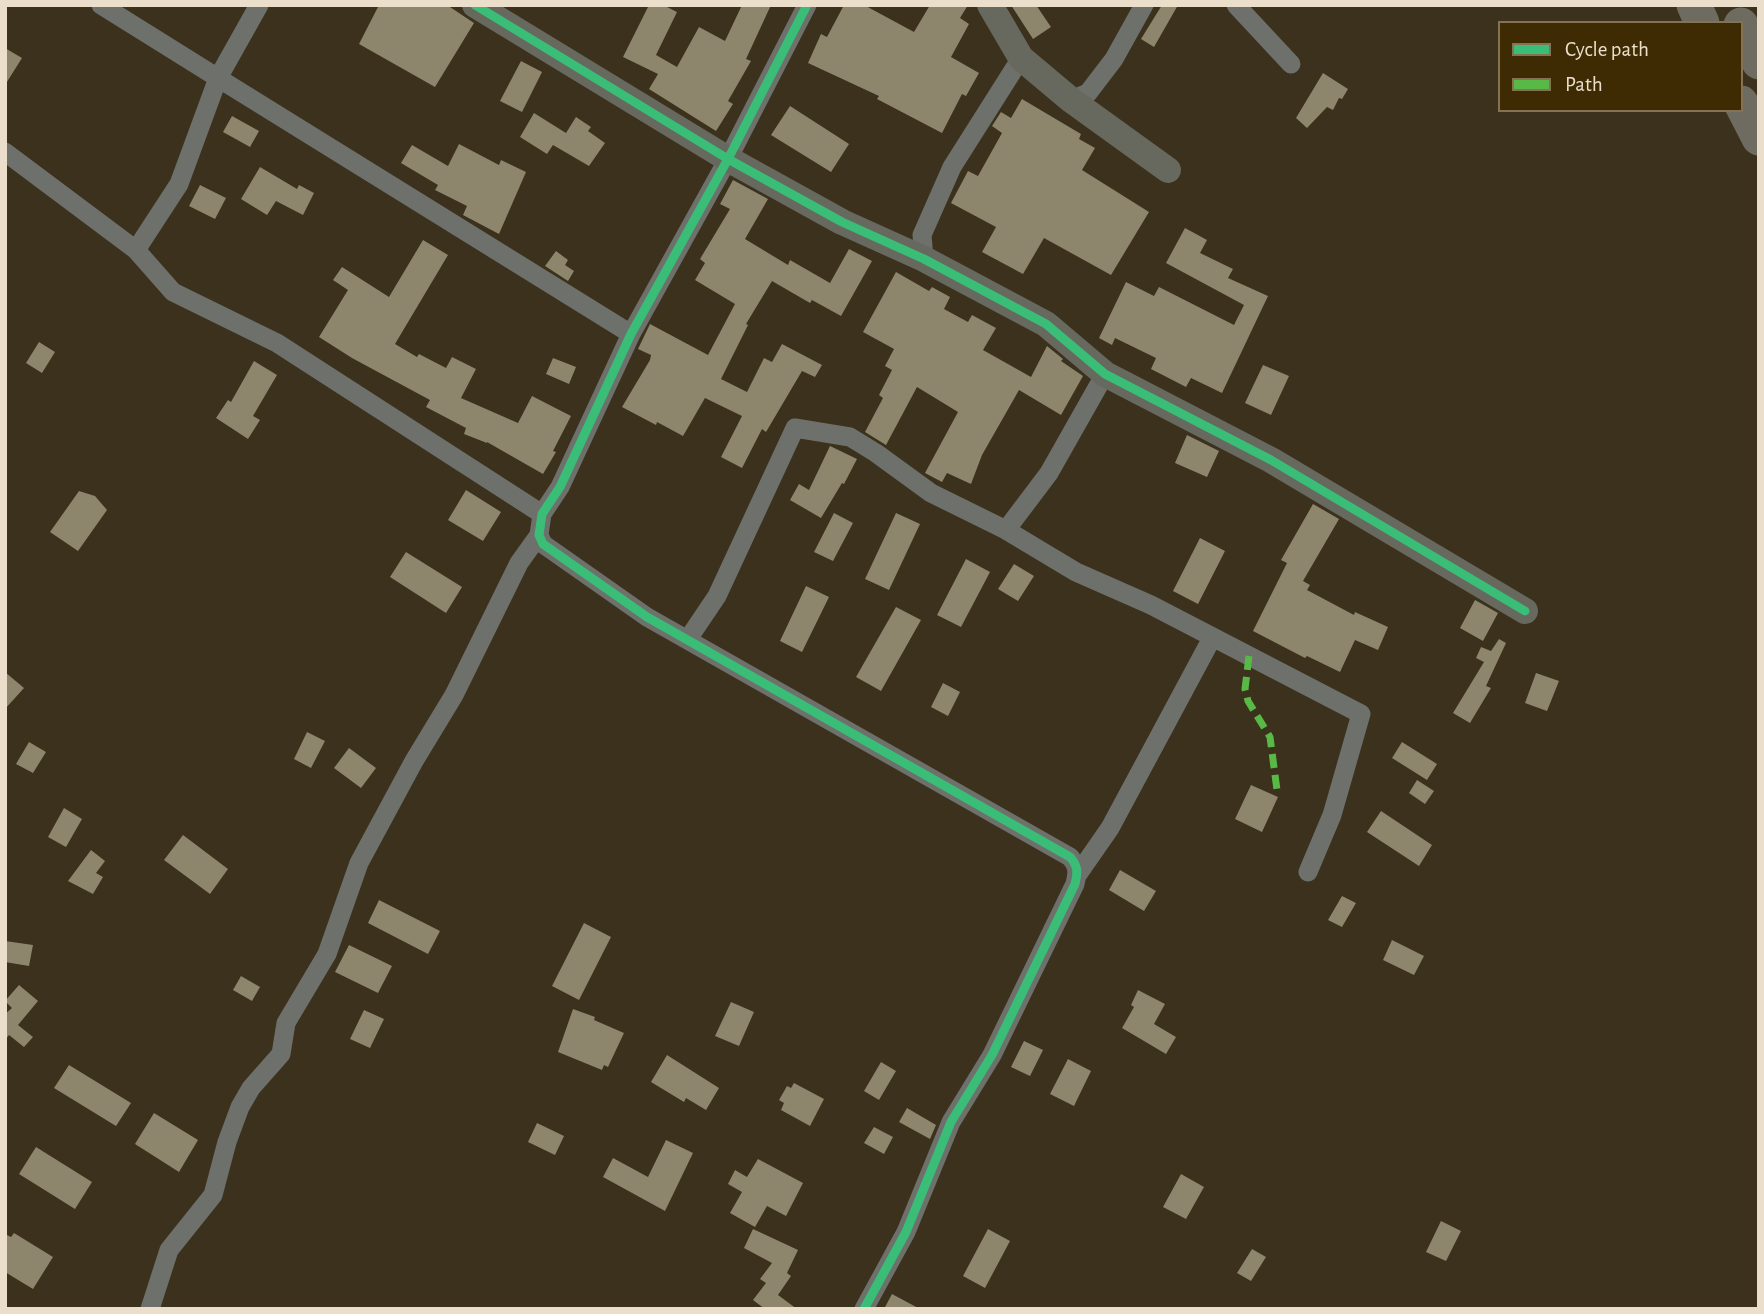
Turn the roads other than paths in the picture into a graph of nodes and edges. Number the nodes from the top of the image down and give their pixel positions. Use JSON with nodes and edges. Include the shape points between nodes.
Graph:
{"nodes":[{"id":1,"x":101,"y":5,"type":"edge"},
{"id":2,"x":259,"y":5,"type":"edge"},
{"id":3,"x":475,"y":5,"type":"edge"},
{"id":4,"x":807,"y":5,"type":"edge"},
{"id":5,"x":990,"y":5,"type":"edge"},
{"id":6,"x":1144,"y":5,"type":"edge"},
{"id":7,"x":1236,"y":5,"type":"edge"},
{"id":8,"x":1694,"y":5,"type":"edge"},
{"id":9,"x":1732,"y":5,"type":"edge"},
{"id":10,"x":1701,"y":21,"type":"edge"},
{"id":11,"x":1740,"y":21,"type":"edge"},
{"id":12,"x":1743,"y":28,"type":"edge"},
{"id":13,"x":1021,"y":58,"type":"junction"},
{"id":14,"x":1759,"y":62,"type":"edge"},
{"id":15,"x":1292,"y":64,"type":"dead end"},
{"id":16,"x":218,"y":78,"type":"junction"},
{"id":17,"x":1072,"y":100,"type":"junction"},
{"id":18,"x":1743,"y":107,"type":"edge"},
{"id":19,"x":1759,"y":138,"type":"edge"},
{"id":20,"x":5,"y":152,"type":"edge"},
{"id":21,"x":728,"y":159,"type":"junction"},
{"id":22,"x":1168,"y":170,"type":"dead end"},
{"id":23,"x":923,"y":247,"type":"junction"},
{"id":24,"x":136,"y":250,"type":"junction"},
{"id":25,"x":631,"y":334,"type":"junction"},
{"id":26,"x":1105,"y":374,"type":"junction"},
{"id":27,"x":542,"y":514,"type":"junction"},
{"id":28,"x":1006,"y":530,"type":"junction"},
{"id":29,"x":539,"y":535,"type":"junction"},
{"id":30,"x":1525,"y":611,"type":"dead end"},
{"id":31,"x":1212,"y":638,"type":"junction"},
{"id":32,"x":688,"y":639,"type":"junction"},
{"id":33,"x":1308,"y":872,"type":"dead end"},
{"id":34,"x":1078,"y":874,"type":"junction"},
{"id":35,"x":150,"y":1309,"type":"edge"},
{"id":36,"x":864,"y":1309,"type":"edge"}],
"edges":[{"from":1,"to":16,"type":"street"},
{"from":2,"to":16,"type":"street"},
{"from":3,"to":21,"type":"street"},
{"from":4,"to":21,"type":"street"},
{"from":5,"to":13,"type":"street"},
{"from":6,"to":17,"type":"street","via":[[1114,59],[1087,93]]},
{"from":7,"to":15,"type":"street"},
{"from":8,"to":10,"type":"highway"},
{"from":9,"to":11,"type":"highway"},
{"from":12,"to":14,"type":"highway"},
{"from":13,"to":17,"type":"street"},
{"from":13,"to":23,"type":"street","via":[[952,167]]},
{"from":16,"to":24,"type":"street","via":[[179,184]]},
{"from":16,"to":25,"type":"street"},
{"from":17,"to":22,"type":"street"},
{"from":18,"to":19,"type":"highway"},
{"from":20,"to":24,"type":"street"},
{"from":21,"to":23,"type":"street","via":[[842,222],[895,245]]},
{"from":21,"to":25,"type":"street"},
{"from":23,"to":26,"type":"street","via":[[1046,324]]},
{"from":24,"to":27,"type":"street","via":[[173,292],[277,343]]},
{"from":25,"to":27,"type":"street","via":[[560,487]]},
{"from":26,"to":28,"type":"street","via":[[1049,473]]},
{"from":26,"to":30,"type":"street","via":[[1271,460]]},
{"from":27,"to":29,"type":"street"},
{"from":28,"to":31,"type":"street","via":[[1076,572]]},
{"from":28,"to":32,"type":"street","via":[[931,493],[850,437],[795,428],[717,596]]},
{"from":29,"to":32,"type":"street","via":[[543,544],[647,617]]},
{"from":29,"to":35,"type":"street","via":[[519,563],[454,695],[359,863],[327,954],[286,1023],[281,1054],[240,1107],[213,1195],[169,1250]]},
{"from":31,"to":33,"type":"street","via":[[1361,714],[1332,815]]},
{"from":31,"to":34,"type":"street","via":[[1110,828]]},
{"from":32,"to":34,"type":"street","via":[[1070,857]]},
{"from":34,"to":36,"type":"street","via":[[992,1055],[951,1122],[906,1232]]}]}
